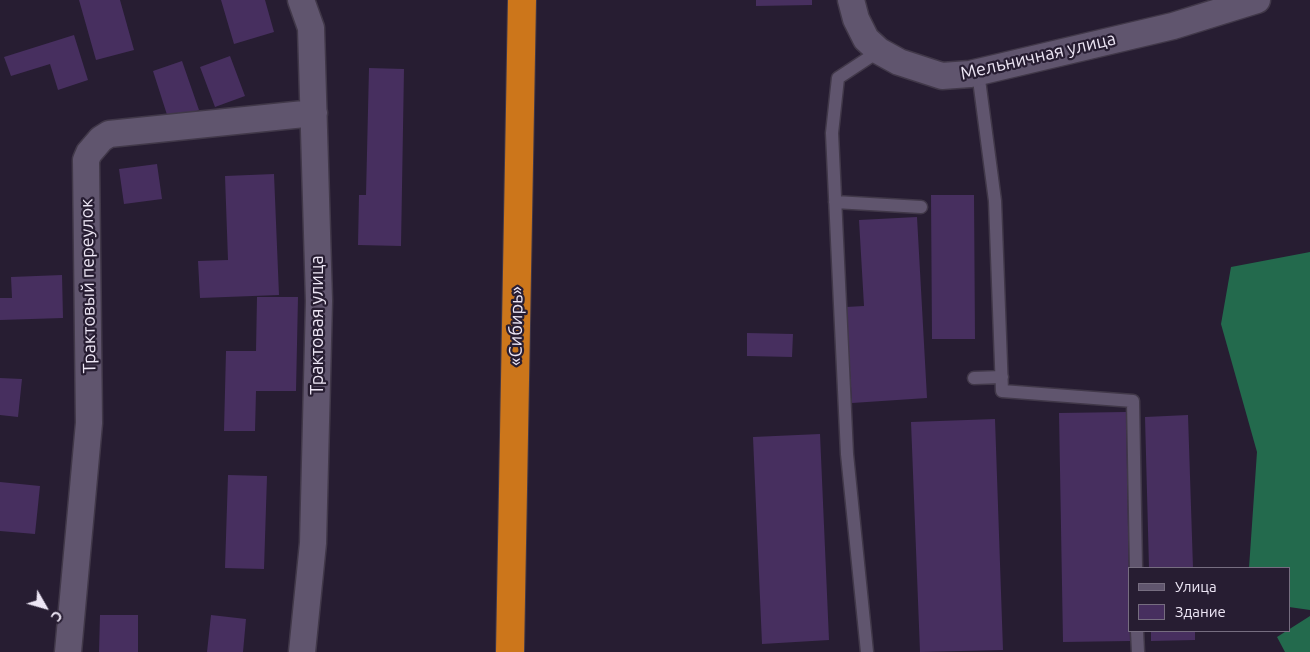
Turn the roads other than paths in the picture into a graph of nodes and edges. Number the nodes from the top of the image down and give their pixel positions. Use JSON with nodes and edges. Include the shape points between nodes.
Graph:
{"nodes":[{"id":1,"x":301,"y":0,"type":"edge"},
{"id":2,"x":522,"y":0,"type":"edge"},
{"id":3,"x":851,"y":0,"type":"edge"},
{"id":4,"x":1257,"y":0,"type":"edge"},
{"id":5,"x":879,"y":50,"type":"junction"},
{"id":6,"x":978,"y":72,"type":"junction"},
{"id":7,"x":314,"y":113,"type":"junction"},
{"id":8,"x":836,"y":202,"type":"junction"},
{"id":9,"x":921,"y":207,"type":"dead end"},
{"id":10,"x":1002,"y":377,"type":"junction"},
{"id":11,"x":974,"y":378,"type":"dead end"},
{"id":12,"x":1136,"y":567,"type":"edge"},
{"id":13,"x":1137,"y":632,"type":"edge"},
{"id":14,"x":68,"y":652,"type":"edge"},
{"id":15,"x":302,"y":652,"type":"edge"},
{"id":16,"x":510,"y":652,"type":"edge"},
{"id":17,"x":866,"y":652,"type":"edge"},
{"id":18,"x":1138,"y":652,"type":"edge"}],
"edges":[{"from":1,"to":7,"type":"street","name":"Трактовая улица","via":[[311,28]]},
{"from":2,"to":16,"type":"highway","name":"«Сибирь»"},
{"from":3,"to":5,"type":"street","name":"Мельничная улица","via":[[866,38]]},
{"from":4,"to":6,"type":"street","name":"Мельничная улица","via":[[1173,26]]},
{"from":5,"to":6,"type":"street","name":"Мельничная улица","via":[[899,62],[942,76]]},
{"from":5,"to":8,"type":"lane","via":[[838,78],[832,133]]},
{"from":6,"to":10,"type":"lane","via":[[995,201]]},
{"from":7,"to":14,"type":"street","name":"Трактовый переулок","via":[[109,134],[101,138],[89,153],[86,160],[89,423]]},
{"from":7,"to":15,"type":"street","name":"Трактовая улица","via":[[318,301],[314,504]]},
{"from":8,"to":9,"type":"lane"},
{"from":8,"to":17,"type":"lane","via":[[847,454]]},
{"from":10,"to":11,"type":"lane"},
{"from":10,"to":12,"type":"lane","via":[[1002,391],[1133,401]]},
{"from":13,"to":18,"type":"lane"}]}
